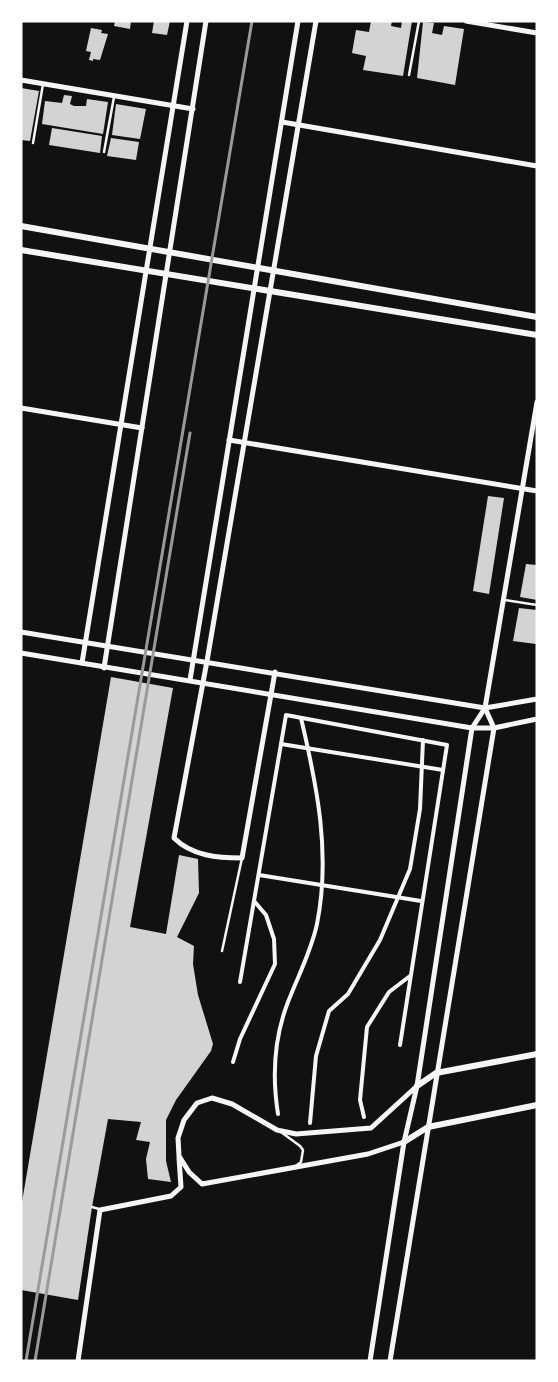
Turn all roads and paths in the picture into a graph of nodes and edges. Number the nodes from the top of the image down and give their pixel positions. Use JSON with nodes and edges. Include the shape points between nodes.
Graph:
{"nodes":[{"id":1,"x":187,"y":21,"type":"edge"},
{"id":2,"x":206,"y":21,"type":"edge"},
{"id":3,"x":298,"y":21,"type":"edge"},
{"id":4,"x":316,"y":21,"type":"edge"},
{"id":5,"x":419,"y":21,"type":"edge"},
{"id":6,"x":466,"y":21,"type":"edge"},
{"id":7,"x":537,"y":33,"type":"edge"},
{"id":8,"x":410,"y":75,"type":"dead end"},
{"id":9,"x":21,"y":80,"type":"edge"},
{"id":10,"x":43,"y":84,"type":"junction"},
{"id":11,"x":114,"y":95,"type":"junction"},
{"id":12,"x":173,"y":105,"type":"junction"},
{"id":13,"x":193,"y":109,"type":"junction"},
{"id":14,"x":282,"y":122,"type":"junction"},
{"id":15,"x":298,"y":125,"type":"junction"},
{"id":16,"x":33,"y":143,"type":"dead end"},
{"id":17,"x":104,"y":152,"type":"dead end"},
{"id":18,"x":537,"y":166,"type":"edge"},
{"id":19,"x":21,"y":226,"type":"edge"},
{"id":20,"x":152,"y":248,"type":"junction"},
{"id":21,"x":21,"y":250,"type":"edge"},
{"id":22,"x":170,"y":251,"type":"junction"},
{"id":23,"x":258,"y":268,"type":"junction"},
{"id":24,"x":146,"y":271,"type":"junction"},
{"id":25,"x":274,"y":272,"type":"junction"},
{"id":26,"x":166,"y":275,"type":"junction"},
{"id":27,"x":255,"y":289,"type":"junction"},
{"id":28,"x":270,"y":292,"type":"junction"},
{"id":29,"x":537,"y":317,"type":"edge"},
{"id":30,"x":537,"y":335,"type":"edge"},
{"id":31,"x":537,"y":402,"type":"edge"},
{"id":32,"x":21,"y":408,"type":"edge"},
{"id":33,"x":123,"y":424,"type":"junction"},
{"id":34,"x":142,"y":428,"type":"junction"},
{"id":35,"x":229,"y":440,"type":"junction"},
{"id":36,"x":243,"y":443,"type":"junction"},
{"id":37,"x":522,"y":488,"type":"junction"},
{"id":38,"x":537,"y":491,"type":"edge"},
{"id":39,"x":503,"y":600,"type":"junction"},
{"id":40,"x":537,"y":605,"type":"edge"},
{"id":41,"x":21,"y":632,"type":"edge"},
{"id":42,"x":86,"y":642,"type":"junction"},
{"id":43,"x":107,"y":646,"type":"junction"},
{"id":44,"x":21,"y":653,"type":"edge"},
{"id":45,"x":193,"y":658,"type":"junction"},
{"id":46,"x":207,"y":661,"type":"junction"},
{"id":47,"x":82,"y":664,"type":"junction"},
{"id":48,"x":104,"y":668,"type":"junction"},
{"id":49,"x":275,"y":672,"type":"junction"},
{"id":50,"x":190,"y":680,"type":"junction"},
{"id":51,"x":202,"y":683,"type":"junction"},
{"id":52,"x":271,"y":694,"type":"junction"},
{"id":53,"x":537,"y":699,"type":"edge"},
{"id":54,"x":485,"y":708,"type":"junction"},
{"id":55,"x":300,"y":718,"type":"junction"},
{"id":56,"x":537,"y":719,"type":"edge"},
{"id":57,"x":472,"y":728,"type":"junction"},
{"id":58,"x":494,"y":728,"type":"junction"},
{"id":59,"x":423,"y":740,"type":"junction"},
{"id":60,"x":281,"y":744,"type":"junction"},
{"id":61,"x":308,"y":748,"type":"junction"},
{"id":62,"x":423,"y":767,"type":"junction"},
{"id":63,"x":443,"y":770,"type":"junction"},
{"id":64,"x":242,"y":858,"type":"junction"},
{"id":65,"x":259,"y":875,"type":"junction"},
{"id":66,"x":322,"y":885,"type":"junction"},
{"id":67,"x":398,"y":898,"type":"junction"},
{"id":68,"x":421,"y":901,"type":"junction"},
{"id":69,"x":254,"y":902,"type":"junction"},
{"id":70,"x":222,"y":951,"type":"dead end"},
{"id":71,"x":410,"y":976,"type":"junction"},
{"id":72,"x":240,"y":982,"type":"dead end"},
{"id":73,"x":400,"y":1045,"type":"dead end"},
{"id":74,"x":537,"y":1054,"type":"edge"},
{"id":75,"x":233,"y":1062,"type":"dead end"},
{"id":76,"x":436,"y":1073,"type":"junction"},
{"id":77,"x":417,"y":1086,"type":"junction"},
{"id":78,"x":537,"y":1105,"type":"edge"},
{"id":79,"x":278,"y":1114,"type":"dead end"},
{"id":80,"x":364,"y":1116,"type":"dead end"},
{"id":81,"x":310,"y":1123,"type":"dead end"},
{"id":82,"x":428,"y":1127,"type":"junction"},
{"id":83,"x":277,"y":1130,"type":"junction"},
{"id":84,"x":404,"y":1142,"type":"junction"},
{"id":85,"x":179,"y":1156,"type":"junction"},
{"id":86,"x":295,"y":1167,"type":"junction"},
{"id":87,"x":92,"y":1207,"type":"dead end"},
{"id":88,"x":100,"y":1210,"type":"junction"},
{"id":89,"x":78,"y":1361,"type":"edge"},
{"id":90,"x":370,"y":1361,"type":"edge"},
{"id":91,"x":390,"y":1361,"type":"edge"}],
"edges":[{"from":1,"to":12,"type":"street"},
{"from":2,"to":13,"type":"street"},
{"from":3,"to":14,"type":"street"},
{"from":4,"to":15,"type":"street"},
{"from":5,"to":8,"type":"lane"},
{"from":6,"to":7,"type":"street"},
{"from":9,"to":10,"type":"street"},
{"from":10,"to":11,"type":"street"},
{"from":10,"to":16,"type":"lane"},
{"from":11,"to":12,"type":"street"},
{"from":11,"to":17,"type":"lane"},
{"from":12,"to":13,"type":"street"},
{"from":12,"to":20,"type":"street"},
{"from":13,"to":22,"type":"street"},
{"from":14,"to":15,"type":"street"},
{"from":14,"to":23,"type":"street"},
{"from":15,"to":18,"type":"street"},
{"from":15,"to":25,"type":"street"},
{"from":19,"to":20,"type":"street"},
{"from":20,"to":22,"type":"street"},
{"from":20,"to":24,"type":"street"},
{"from":21,"to":24,"type":"street"},
{"from":22,"to":23,"type":"street"},
{"from":22,"to":26,"type":"street"},
{"from":23,"to":25,"type":"street"},
{"from":23,"to":27,"type":"street"},
{"from":24,"to":26,"type":"street"},
{"from":24,"to":33,"type":"street"},
{"from":25,"to":28,"type":"street"},
{"from":25,"to":29,"type":"street"},
{"from":26,"to":27,"type":"street"},
{"from":26,"to":34,"type":"street"},
{"from":27,"to":28,"type":"street"},
{"from":27,"to":35,"type":"street"},
{"from":28,"to":30,"type":"street"},
{"from":28,"to":36,"type":"street"},
{"from":31,"to":37,"type":"street"},
{"from":32,"to":33,"type":"street"},
{"from":33,"to":34,"type":"street"},
{"from":33,"to":42,"type":"street"},
{"from":34,"to":43,"type":"street"},
{"from":35,"to":36,"type":"street"},
{"from":35,"to":45,"type":"street"},
{"from":36,"to":37,"type":"street"},
{"from":36,"to":46,"type":"street"},
{"from":37,"to":38,"type":"street"},
{"from":37,"to":39,"type":"street"},
{"from":39,"to":40,"type":"lane"},
{"from":39,"to":54,"type":"street"},
{"from":41,"to":42,"type":"street"},
{"from":42,"to":43,"type":"street"},
{"from":42,"to":47,"type":"street"},
{"from":43,"to":45,"type":"street"},
{"from":43,"to":48,"type":"street"},
{"from":44,"to":47,"type":"street"},
{"from":45,"to":46,"type":"street"},
{"from":45,"to":50,"type":"street"},
{"from":46,"to":49,"type":"street"},
{"from":46,"to":51,"type":"street"},
{"from":47,"to":48,"type":"street"},
{"from":48,"to":50,"type":"street"},
{"from":49,"to":52,"type":"street"},
{"from":49,"to":54,"type":"street"},
{"from":50,"to":51,"type":"street"},
{"from":51,"to":52,"type":"street"},
{"from":51,"to":64,"type":"street","via":[[174,838],[182,846],[200,853],[220,858]]},
{"from":52,"to":57,"type":"street"},
{"from":52,"to":64,"type":"street"},
{"from":53,"to":54,"type":"street"},
{"from":54,"to":57,"type":"street"},
{"from":54,"to":58,"type":"street"},
{"from":55,"to":59,"type":"street"},
{"from":55,"to":60,"type":"street","via":[[286,715]]},
{"from":55,"to":61,"type":"street"},
{"from":56,"to":58,"type":"street"},
{"from":57,"to":58,"type":"street"},
{"from":57,"to":77,"type":"street"},
{"from":58,"to":76,"type":"street"},
{"from":59,"to":62,"type":"street"},
{"from":59,"to":63,"type":"street","via":[[447,745]]},
{"from":60,"to":61,"type":"street"},
{"from":60,"to":65,"type":"street"},
{"from":61,"to":62,"type":"street"},
{"from":61,"to":66,"type":"street","via":[[322,824]]},
{"from":62,"to":63,"type":"street"},
{"from":62,"to":67,"type":"street","via":[[417,840]]},
{"from":63,"to":68,"type":"street"},
{"from":64,"to":70,"type":"lane"},
{"from":65,"to":66,"type":"street"},
{"from":65,"to":69,"type":"street"},
{"from":66,"to":67,"type":"street"},
{"from":66,"to":79,"type":"street","via":[[316,925],[305,963],[288,1001],[274,1054],[274,1093]]},
{"from":67,"to":68,"type":"street"},
{"from":67,"to":81,"type":"street","via":[[380,940],[348,994],[328,1012],[316,1056]]},
{"from":68,"to":71,"type":"street"},
{"from":69,"to":72,"type":"street"},
{"from":69,"to":75,"type":"street","via":[[266,915],[274,939],[275,964],[240,1038]]},
{"from":71,"to":73,"type":"street"},
{"from":71,"to":80,"type":"street","via":[[389,992],[367,1026],[360,1100]]},
{"from":74,"to":76,"type":"street"},
{"from":76,"to":77,"type":"street"},
{"from":76,"to":82,"type":"street"},
{"from":77,"to":83,"type":"street","via":[[371,1128],[296,1134]]},
{"from":77,"to":84,"type":"street"},
{"from":78,"to":82,"type":"street"},
{"from":82,"to":84,"type":"street"},
{"from":82,"to":91,"type":"street"},
{"from":83,"to":85,"type":"street","via":[[232,1104],[212,1098],[196,1103],[189,1111],[178,1138]]},
{"from":83,"to":86,"type":"lane","via":[[303,1150],[301,1162]]},
{"from":84,"to":86,"type":"street","via":[[368,1154]]},
{"from":84,"to":90,"type":"street"},
{"from":85,"to":86,"type":"street","via":[[202,1184]]},
{"from":85,"to":88,"type":"street","via":[[181,1187],[171,1196]]},
{"from":87,"to":88,"type":"lane"},
{"from":88,"to":89,"type":"street"}]}
